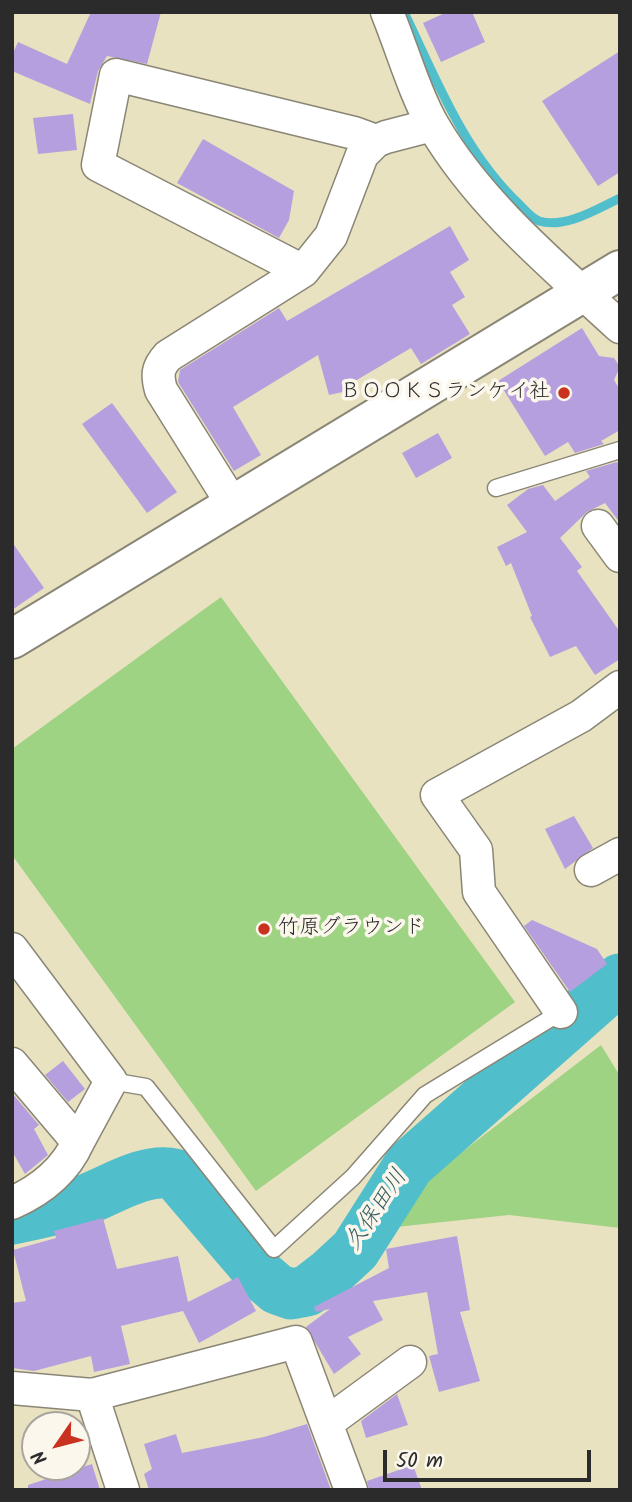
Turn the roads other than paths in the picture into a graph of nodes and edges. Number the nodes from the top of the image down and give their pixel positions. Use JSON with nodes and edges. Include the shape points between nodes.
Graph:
{"nodes":[{"id":1,"x":387,"y":12,"type":"edge"},
{"id":2,"x":432,"y":125,"type":"junction"},
{"id":3,"x":376,"y":141,"type":"junction"},
{"id":4,"x":620,"y":270,"type":"edge"},
{"id":5,"x":303,"y":271,"type":"junction"},
{"id":6,"x":583,"y":293,"type":"junction"},
{"id":7,"x":620,"y":327,"type":"edge"},
{"id":8,"x":620,"y":450,"type":"edge"},
{"id":9,"x":496,"y":488,"type":"dead end"},
{"id":10,"x":233,"y":505,"type":"junction"},
{"id":11,"x":598,"y":526,"type":"dead end"},
{"id":12,"x":620,"y":556,"type":"edge"},
{"id":13,"x":12,"y":639,"type":"edge"},
{"id":14,"x":620,"y":687,"type":"edge"},
{"id":15,"x":620,"y":854,"type":"edge"},
{"id":16,"x":591,"y":870,"type":"dead end"},
{"id":17,"x":12,"y":949,"type":"edge"},
{"id":18,"x":561,"y":1012,"type":"joint"},
{"id":19,"x":12,"y":1063,"type":"edge"},
{"id":20,"x":111,"y":1081,"type":"junction"},
{"id":21,"x":78,"y":1142,"type":"junction"},
{"id":22,"x":12,"y":1203,"type":"edge"},
{"id":23,"x":410,"y":1362,"type":"dead end"},
{"id":24,"x":12,"y":1388,"type":"edge"},
{"id":25,"x":92,"y":1395,"type":"junction"},
{"id":26,"x":328,"y":1423,"type":"junction"},
{"id":27,"x":123,"y":1490,"type":"edge"},
{"id":28,"x":351,"y":1490,"type":"edge"}],
"edges":[{"from":1,"to":2,"type":"street"},
{"from":2,"to":3,"type":"street"},
{"from":2,"to":6,"type":"street","via":[[496,208]]},
{"from":3,"to":5,"type":"street","via":[[362,155],[331,236]]},
{"from":3,"to":5,"type":"street","via":[[116,75],[98,166]]},
{"from":4,"to":6,"type":"street"},
{"from":5,"to":10,"type":"street","via":[[160,365],[157,377],[162,390]]},
{"from":6,"to":7,"type":"street"},
{"from":6,"to":10,"type":"street"},
{"from":8,"to":9,"type":"lane"},
{"from":10,"to":13,"type":"street"},
{"from":11,"to":12,"type":"street"},
{"from":14,"to":18,"type":"street","via":[[581,716],[437,795],[475,850],[479,892]]},
{"from":15,"to":16,"type":"street"},
{"from":17,"to":20,"type":"street"},
{"from":18,"to":20,"type":"lane","via":[[425,1095],[353,1177],[274,1249],[146,1087]]},
{"from":19,"to":21,"type":"street"},
{"from":20,"to":21,"type":"street"},
{"from":21,"to":22,"type":"street","via":[[69,1163],[30,1195]]},
{"from":23,"to":26,"type":"street"},
{"from":24,"to":25,"type":"street"},
{"from":25,"to":26,"type":"street","via":[[296,1342]]},
{"from":25,"to":27,"type":"street"},
{"from":26,"to":28,"type":"street"}]}
